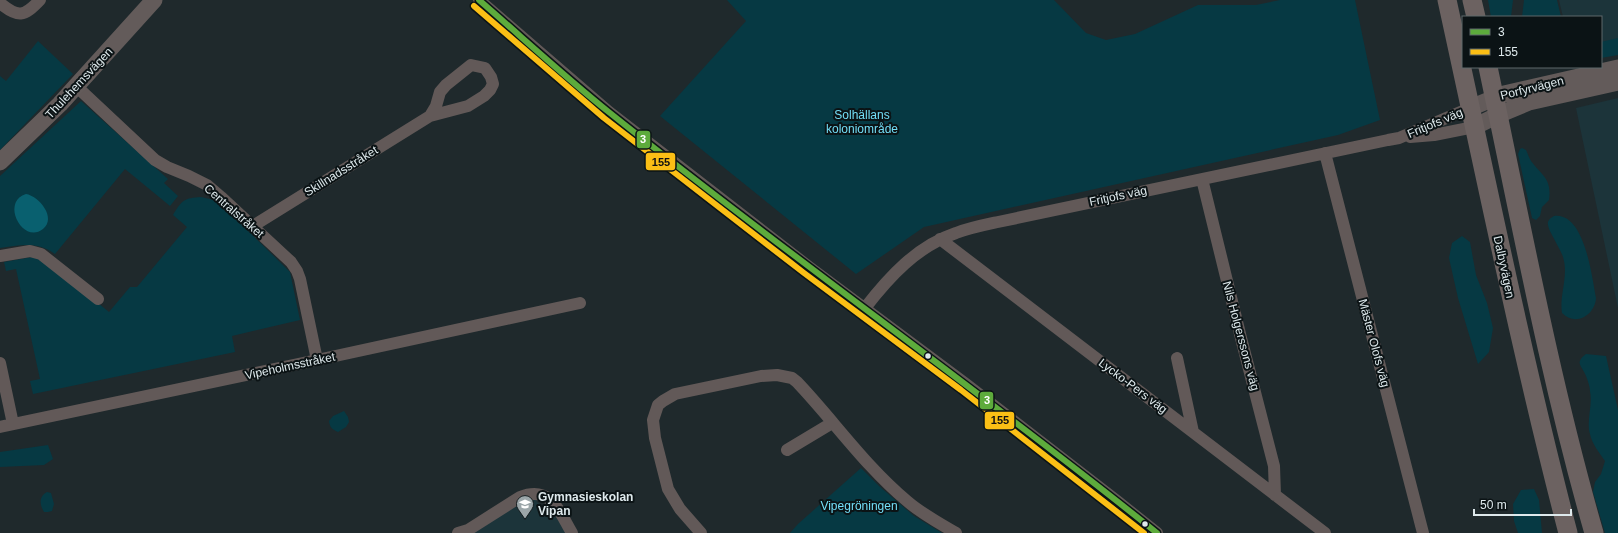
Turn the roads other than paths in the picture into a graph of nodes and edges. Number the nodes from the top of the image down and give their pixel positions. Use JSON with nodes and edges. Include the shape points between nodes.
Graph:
{"nodes":[{"id":1,"x":40,"y":0,"type":"edge"},
{"id":2,"x":154,"y":0,"type":"edge"},
{"id":3,"x":479,"y":0,"type":"edge"},
{"id":4,"x":1447,"y":0,"type":"edge"},
{"id":5,"x":1472,"y":0,"type":"edge"},
{"id":6,"x":0,"y":3,"type":"edge"},
{"id":7,"x":1476,"y":16,"type":"edge"},
{"id":8,"x":1488,"y":68,"type":"edge"},
{"id":9,"x":1618,"y":68,"type":"edge"},
{"id":10,"x":1618,"y":82,"type":"edge"},
{"id":11,"x":76,"y":86,"type":"junction"},
{"id":12,"x":1496,"y":106,"type":"junction"},
{"id":13,"x":1470,"y":108,"type":"junction"},
{"id":14,"x":430,"y":116,"type":"junction"},
{"id":15,"x":1474,"y":127,"type":"junction"},
{"id":16,"x":1399,"y":138,"type":"junction"},
{"id":17,"x":1325,"y":153,"type":"junction"},
{"id":18,"x":0,"y":162,"type":"edge"},
{"id":19,"x":1202,"y":179,"type":"junction"},
{"id":20,"x":253,"y":226,"type":"junction"},
{"id":21,"x":940,"y":239,"type":"junction"},
{"id":22,"x":0,"y":256,"type":"edge"},
{"id":23,"x":98,"y":300,"type":"dead end"},
{"id":24,"x":580,"y":303,"type":"dead end"},
{"id":25,"x":865,"y":308,"type":"junction"},
{"id":26,"x":1177,"y":358,"type":"dead end"},
{"id":27,"x":317,"y":360,"type":"junction"},
{"id":28,"x":0,"y":363,"type":"edge"},
{"id":29,"x":832,"y":423,"type":"junction"},
{"id":30,"x":13,"y":424,"type":"junction"},
{"id":31,"x":0,"y":427,"type":"edge"},
{"id":32,"x":1193,"y":432,"type":"junction"},
{"id":33,"x":788,"y":450,"type":"dead end"},
{"id":34,"x":1275,"y":495,"type":"junction"},
{"id":35,"x":458,"y":533,"type":"edge"},
{"id":36,"x":572,"y":533,"type":"edge"},
{"id":37,"x":701,"y":533,"type":"edge"},
{"id":38,"x":956,"y":533,"type":"edge"},
{"id":39,"x":1157,"y":533,"type":"edge"},
{"id":40,"x":1325,"y":533,"type":"edge"},
{"id":41,"x":1423,"y":533,"type":"edge"},
{"id":42,"x":1568,"y":533,"type":"edge"},
{"id":43,"x":1594,"y":533,"type":"edge"}],
"edges":[{"from":1,"to":6,"type":"street","via":[[28,12],[20,14]]},
{"from":2,"to":11,"type":"street","name":"Thulehemsvägen"},
{"from":3,"to":25,"type":"street","via":[[609,112]]},
{"from":4,"to":13,"type":"main road","name":"Dalbyvägen"},
{"from":5,"to":7,"type":"main road"},
{"from":8,"to":12,"type":"main road"},
{"from":9,"to":12,"type":"street","name":"Porfyrvägen","via":[[1526,88]]},
{"from":10,"to":12,"type":"street","name":"Porfyrvägen","via":[[1529,102]]},
{"from":11,"to":18,"type":"street","name":"Thulehemsvägen"},
{"from":11,"to":20,"type":"street","name":"Centralstråket","via":[[155,160],[207,185]]},
{"from":12,"to":13,"type":"street","name":"Porfyrvägen"},
{"from":12,"to":15,"type":"street","name":"Porfyrvägen"},
{"from":12,"to":43,"type":"main road","via":[[1567,431]]},
{"from":13,"to":15,"type":"main road","name":"Dalbyvägen"},
{"from":13,"to":16,"type":"street","name":"Fritjofs väg"},
{"from":14,"to":14,"type":"street","name":"Skillnadsstråket","via":[[468,106],[484,96],[493,84],[491,77],[484,68],[471,65],[440,92]]},
{"from":14,"to":20,"type":"street","name":"Skillnadsstråket"},
{"from":15,"to":16,"type":"street","name":"Fritjofs väg","via":[[1434,135]]},
{"from":15,"to":42,"type":"main road","name":"Dalbyvägen","via":[[1523,354]]},
{"from":16,"to":17,"type":"street","name":"Fritjofs väg"},
{"from":17,"to":19,"type":"street","name":"Fritjofs väg"},
{"from":17,"to":41,"type":"street","name":"Mäster Olofs väg"},
{"from":19,"to":21,"type":"street","name":"Fritjofs väg","via":[[998,222]]},
{"from":19,"to":34,"type":"street","name":"Nils Holgerssons väg","via":[[1274,466]]},
{"from":20,"to":27,"type":"street","name":"Centralstråket","via":[[297,271]]},
{"from":21,"to":25,"type":"street","name":"Fritjofs väg","via":[[903,264]]},
{"from":21,"to":32,"type":"street","name":"Lycko-Pers väg"},
{"from":22,"to":23,"type":"street","via":[[30,251],[41,254]]},
{"from":24,"to":27,"type":"street","name":"Vipeholmsstråket"},
{"from":25,"to":39,"type":"street"},
{"from":26,"to":32,"type":"street"},
{"from":27,"to":30,"type":"street","name":"Vipeholmsstråket"},
{"from":28,"to":30,"type":"street"},
{"from":29,"to":33,"type":"street"},
{"from":29,"to":37,"type":"street","via":[[797,382],[777,374],[675,394],[662,401],[653,420],[668,489],[680,509]]},
{"from":29,"to":38,"type":"street","via":[[902,496],[921,512]]},
{"from":30,"to":31,"type":"street","name":"Vipeholmsstråket"},
{"from":32,"to":34,"type":"street","name":"Lycko-Pers väg"},
{"from":34,"to":40,"type":"street","name":"Lycko-Pers väg"},
{"from":35,"to":36,"type":"street","via":[[468,530],[520,498],[535,494],[552,499]]}]}
